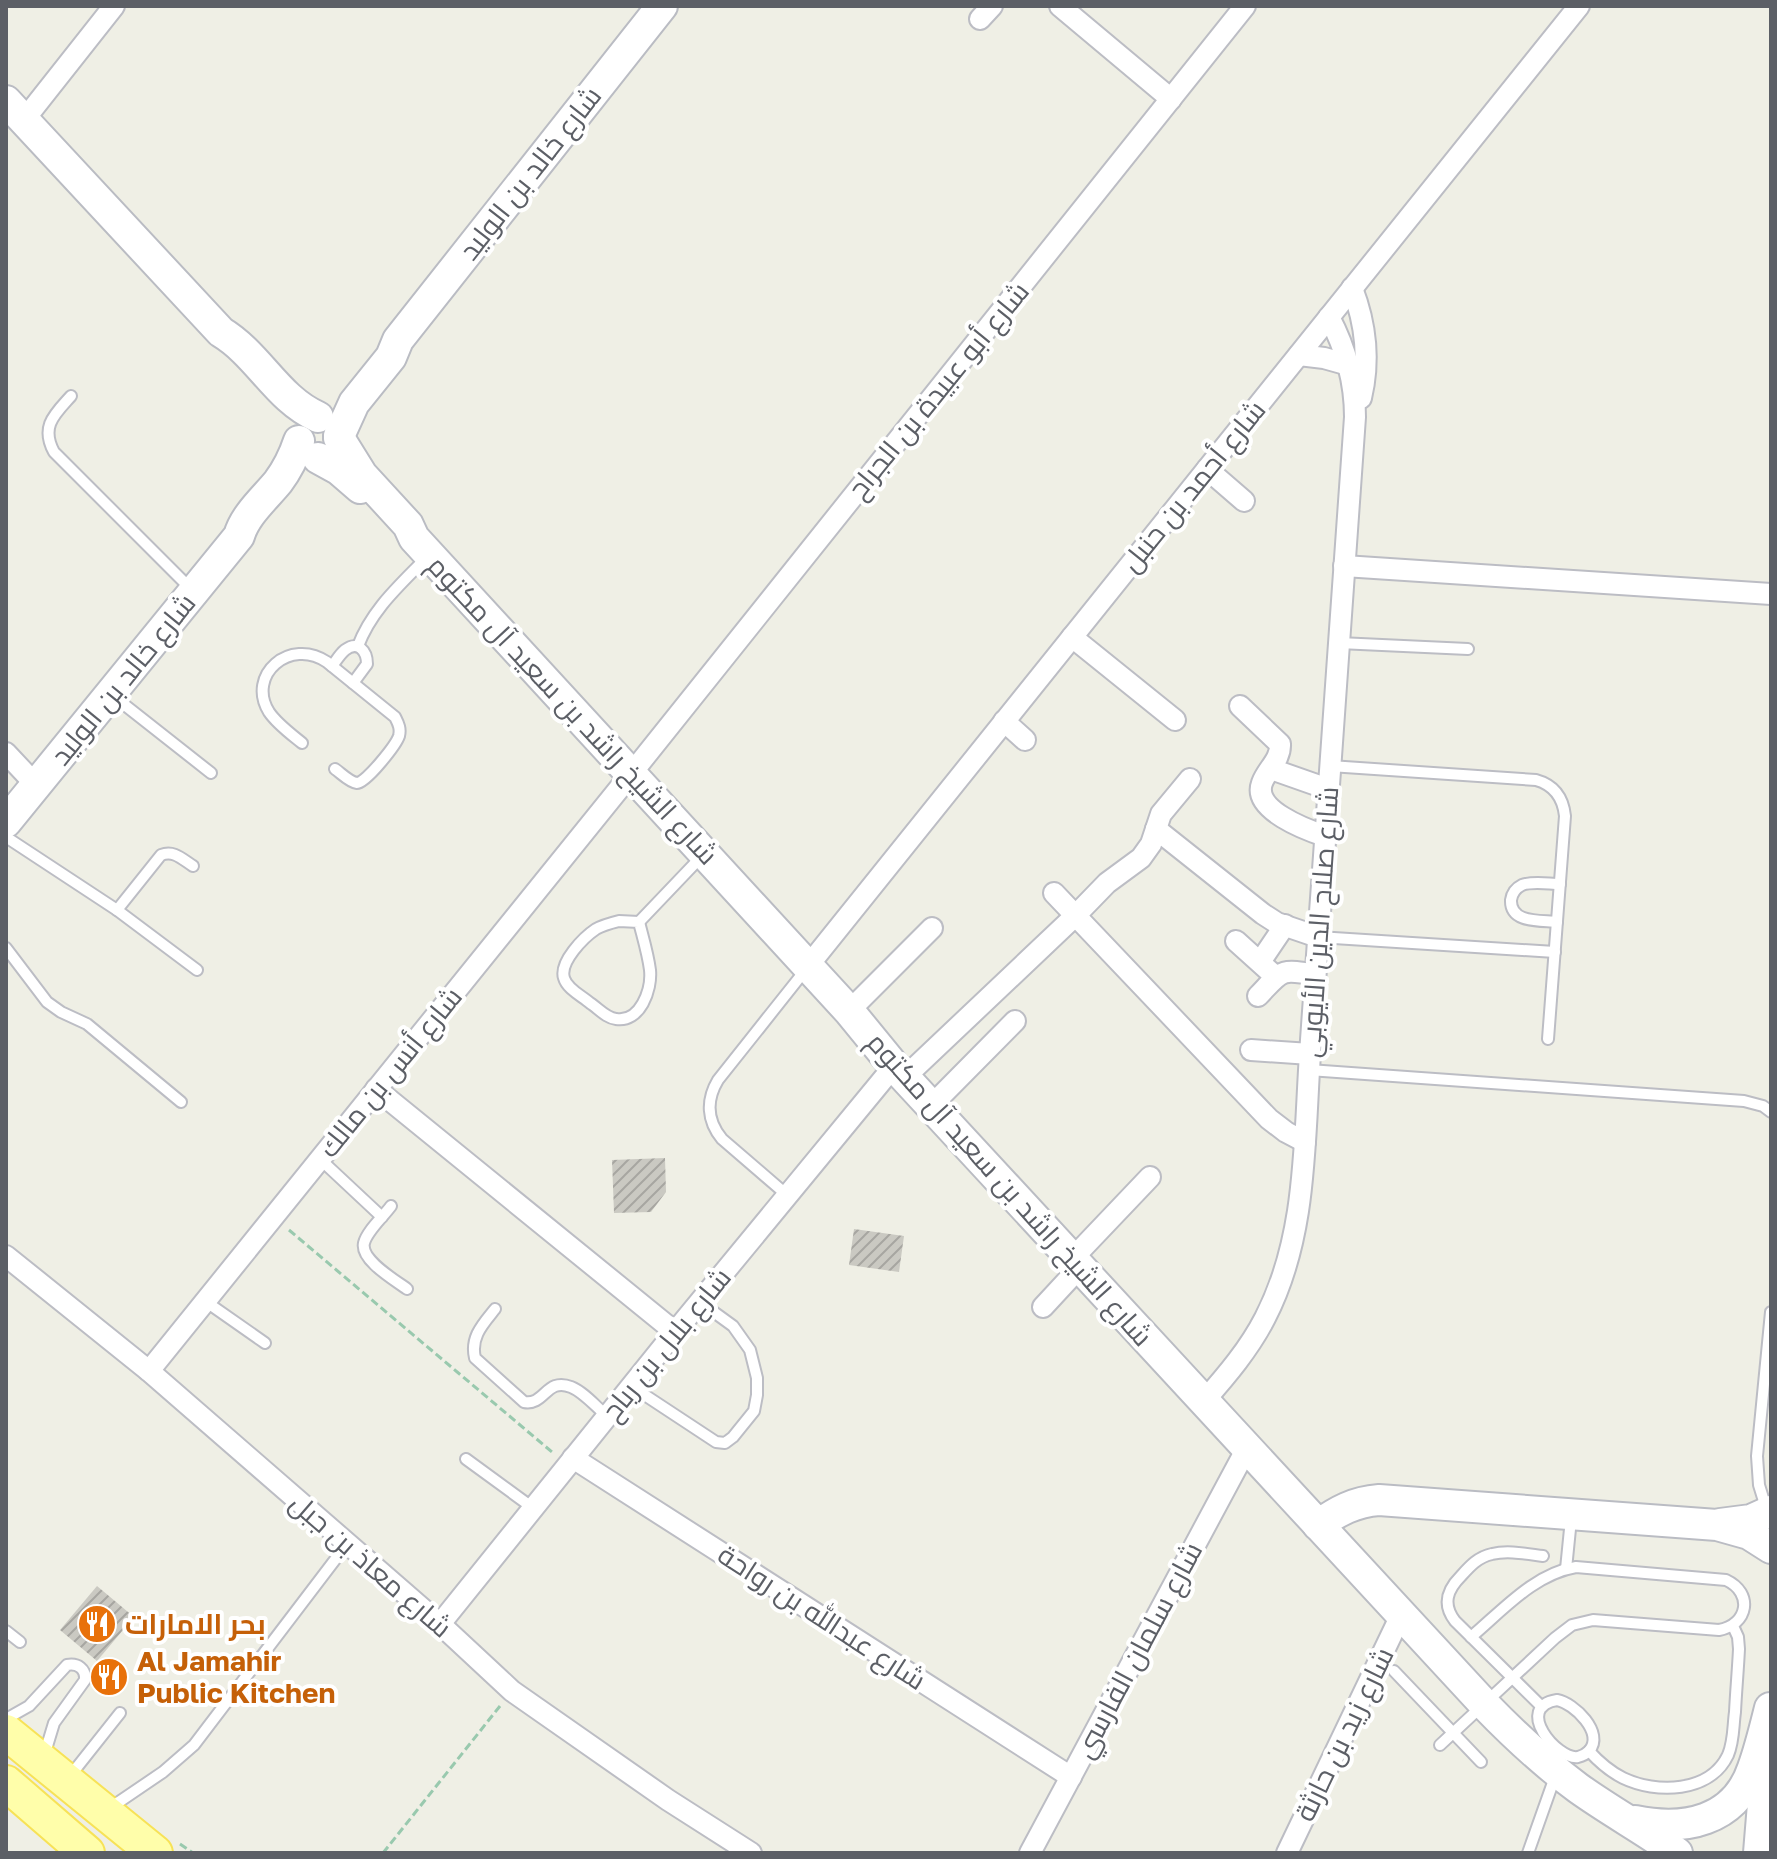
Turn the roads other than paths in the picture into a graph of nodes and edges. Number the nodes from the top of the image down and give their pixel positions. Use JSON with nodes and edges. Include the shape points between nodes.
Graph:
{"nodes":[{"id":1,"x":114,"y":6,"type":"edge"},
{"id":2,"x":662,"y":6,"type":"edge"},
{"id":3,"x":1060,"y":6,"type":"edge"},
{"id":4,"x":1245,"y":6,"type":"edge"},
{"id":5,"x":1579,"y":6,"type":"edge"},
{"id":6,"x":1171,"y":99,"type":"junction"},
{"id":7,"x":11,"y":107,"type":"edge"},
{"id":8,"x":1352,"y":288,"type":"junction"},
{"id":9,"x":1329,"y":317,"type":"junction"},
{"id":10,"x":1299,"y":355,"type":"junction"},
{"id":11,"x":1349,"y":365,"type":"junction"},
{"id":12,"x":71,"y":396,"type":"dead end"},
{"id":13,"x":1355,"y":417,"type":"junction"},
{"id":14,"x":319,"y":438,"type":"junction"},
{"id":15,"x":1207,"y":469,"type":"junction"},
{"id":16,"x":1244,"y":501,"type":"dead end"},
{"id":17,"x":422,"y":546,"type":"junction"},
{"id":18,"x":1344,"y":566,"type":"junction"},
{"id":19,"x":194,"y":592,"type":"junction"},
{"id":20,"x":1771,"y":594,"type":"edge"},
{"id":21,"x":1072,"y":637,"type":"junction"},
{"id":22,"x":1339,"y":643,"type":"junction"},
{"id":23,"x":358,"y":646,"type":"junction"},
{"id":24,"x":1468,"y":649,"type":"dead end"},
{"id":25,"x":332,"y":666,"type":"junction"},
{"id":26,"x":353,"y":683,"type":"junction"},
{"id":27,"x":110,"y":694,"type":"junction"},
{"id":28,"x":1240,"y":706,"type":"dead end"},
{"id":29,"x":1175,"y":720,"type":"dead end"},
{"id":30,"x":1004,"y":721,"type":"junction"},
{"id":31,"x":1025,"y":740,"type":"dead end"},
{"id":32,"x":302,"y":743,"type":"dead end"},
{"id":33,"x":6,"y":753,"type":"edge"},
{"id":34,"x":1330,"y":766,"type":"junction"},
{"id":35,"x":335,"y":769,"type":"dead end"},
{"id":36,"x":1271,"y":769,"type":"junction"},
{"id":37,"x":211,"y":773,"type":"dead end"},
{"id":38,"x":631,"y":774,"type":"junction"},
{"id":39,"x":1190,"y":779,"type":"dead end"},
{"id":40,"x":36,"y":785,"type":"junction"},
{"id":41,"x":1328,"y":789,"type":"junction"},
{"id":42,"x":6,"y":822,"type":"edge"},
{"id":43,"x":1156,"y":829,"type":"junction"},
{"id":44,"x":1325,"y":836,"type":"junction"},
{"id":45,"x":6,"y":837,"type":"edge"},
{"id":46,"x":704,"y":854,"type":"junction"},
{"id":47,"x":193,"y":866,"type":"dead end"},
{"id":48,"x":1560,"y":884,"type":"junction"},
{"id":49,"x":1054,"y":893,"type":"dead end"},
{"id":50,"x":117,"y":910,"type":"junction"},
{"id":51,"x":1075,"y":916,"type":"junction"},
{"id":52,"x":639,"y":922,"type":"junction"},
{"id":53,"x":1557,"y":922,"type":"junction"},
{"id":54,"x":1285,"y":925,"type":"junction"},
{"id":55,"x":932,"y":928,"type":"dead end"},
{"id":56,"x":1318,"y":937,"type":"junction"},
{"id":57,"x":1236,"y":941,"type":"dead end"},
{"id":58,"x":6,"y":948,"type":"edge"},
{"id":59,"x":1555,"y":952,"type":"junction"},
{"id":60,"x":1260,"y":962,"type":"junction"},
{"id":61,"x":808,"y":966,"type":"junction"},
{"id":62,"x":197,"y":970,"type":"dead end"},
{"id":63,"x":1315,"y":975,"type":"junction"},
{"id":64,"x":1276,"y":977,"type":"junction"},
{"id":65,"x":1258,"y":996,"type":"dead end"},
{"id":66,"x":849,"y":1011,"type":"junction"},
{"id":67,"x":1015,"y":1021,"type":"dead end"},
{"id":68,"x":1548,"y":1039,"type":"dead end"},
{"id":69,"x":1251,"y":1050,"type":"dead end"},
{"id":70,"x":1309,"y":1062,"type":"junction"},
{"id":71,"x":900,"y":1071,"type":"junction"},
{"id":72,"x":376,"y":1089,"type":"junction"},
{"id":73,"x":181,"y":1102,"type":"dead end"},
{"id":74,"x":931,"y":1106,"type":"junction"},
{"id":75,"x":1771,"y":1112,"type":"edge"},
{"id":76,"x":1305,"y":1142,"type":"junction"},
{"id":77,"x":320,"y":1159,"type":"junction"},
{"id":78,"x":1150,"y":1177,"type":"dead end"},
{"id":79,"x":787,"y":1195,"type":"junction"},
{"id":80,"x":391,"y":1206,"type":"dead end"},
{"id":81,"x":382,"y":1217,"type":"junction"},
{"id":82,"x":6,"y":1256,"type":"edge"},
{"id":83,"x":1076,"y":1263,"type":"junction"},
{"id":84,"x":407,"y":1289,"type":"dead end"},
{"id":85,"x":205,"y":1301,"type":"junction"},
{"id":86,"x":700,"y":1302,"type":"junction"},
{"id":87,"x":1043,"y":1307,"type":"dead end"},
{"id":88,"x":495,"y":1309,"type":"dead end"},
{"id":89,"x":1771,"y":1312,"type":"edge"},
{"id":90,"x":675,"y":1332,"type":"junction"},
{"id":91,"x":265,"y":1343,"type":"dead end"},
{"id":92,"x":149,"y":1371,"type":"junction"},
{"id":93,"x":631,"y":1386,"type":"junction"},
{"id":94,"x":1204,"y":1401,"type":"junction"},
{"id":95,"x":607,"y":1416,"type":"junction"},
{"id":96,"x":1247,"y":1448,"type":"junction"},
{"id":97,"x":466,"y":1459,"type":"dead end"},
{"id":98,"x":570,"y":1461,"type":"junction"},
{"id":99,"x":533,"y":1508,"type":"junction"},
{"id":100,"x":1769,"y":1512,"type":"edge"},
{"id":101,"x":1572,"y":1514,"type":"junction"},
{"id":102,"x":1318,"y":1525,"type":"junction"},
{"id":103,"x":1717,"y":1525,"type":"junction"},
{"id":104,"x":347,"y":1544,"type":"junction"},
{"id":105,"x":1771,"y":1548,"type":"edge"},
{"id":106,"x":1543,"y":1556,"type":"dead end"},
{"id":107,"x":1566,"y":1569,"type":"junction"},
{"id":108,"x":1401,"y":1615,"type":"junction"},
{"id":109,"x":440,"y":1624,"type":"junction"},
{"id":110,"x":1733,"y":1626,"type":"junction"},
{"id":111,"x":6,"y":1631,"type":"edge"},
{"id":112,"x":1471,"y":1637,"type":"junction"},
{"id":113,"x":20,"y":1642,"type":"dead end"},
{"id":114,"x":1394,"y":1671,"type":"dead end"},
{"id":115,"x":1513,"y":1678,"type":"junction"},
{"id":116,"x":1771,"y":1701,"type":"edge"},
{"id":117,"x":1485,"y":1705,"type":"junction"},
{"id":118,"x":1542,"y":1707,"type":"junction"},
{"id":119,"x":1770,"y":1708,"type":"edge"},
{"id":120,"x":120,"y":1713,"type":"dead end"},
{"id":121,"x":6,"y":1719,"type":"edge"},
{"id":122,"x":6,"y":1732,"type":"edge"},
{"id":123,"x":1453,"y":1733,"type":"junction"},
{"id":124,"x":1440,"y":1745,"type":"dead end"},
{"id":125,"x":1589,"y":1751,"type":"junction"},
{"id":126,"x":1481,"y":1762,"type":"dead end"},
{"id":127,"x":54,"y":1771,"type":"junction"},
{"id":128,"x":1557,"y":1772,"type":"junction"},
{"id":129,"x":1071,"y":1777,"type":"junction"},
{"id":130,"x":6,"y":1783,"type":"edge"},
{"id":131,"x":104,"y":1811,"type":"junction"},
{"id":132,"x":1625,"y":1818,"type":"junction"},
{"id":133,"x":72,"y":1848,"type":"edge"},
{"id":134,"x":1664,"y":1848,"type":"edge"},
{"id":135,"x":128,"y":1853,"type":"edge"},
{"id":136,"x":155,"y":1853,"type":"edge"},
{"id":137,"x":751,"y":1853,"type":"edge"},
{"id":138,"x":1030,"y":1853,"type":"edge"},
{"id":139,"x":1287,"y":1853,"type":"edge"},
{"id":140,"x":1528,"y":1853,"type":"edge"},
{"id":141,"x":1759,"y":1853,"type":"edge"}],
"edges":[{"from":1,"to":7,"type":"street"},
{"from":2,"to":14,"type":"street","name":"شارع خالد بن الوليد","via":[[398,340],[382,350]]},
{"from":3,"to":6,"type":"street"},
{"from":4,"to":6,"type":"street","name":"شارع أبو عبيدة بن الجراح"},
{"from":5,"to":8,"type":"street","name":"شارع أحمد بن حنبل"},
{"from":6,"to":38,"type":"street","name":"شارع أبو عبيدة بن الجراح"},
{"from":7,"to":14,"type":"street","name":"شارع الشيخ راشد بن سعيد آل مكتوم","via":[[221,332],[278,402]]},
{"from":8,"to":9,"type":"street","name":"شارع أحمد بن حنبل"},
{"from":8,"to":13,"type":"street","name":"شارع صلاح الدين الأيوبي","via":[[1366,345]]},
{"from":9,"to":10,"type":"street","name":"شارع أحمد بن حنبل"},
{"from":9,"to":11,"type":"street","name":"شارع صلاح الدين الأيوبي"},
{"from":10,"to":11,"type":"street"},
{"from":10,"to":15,"type":"street","name":"شارع أحمد بن حنبل"},
{"from":11,"to":13,"type":"street","name":"شارع صلاح الدين الأيوبي"},
{"from":12,"to":19,"type":"lane","via":[[52,417],[48,433],[54,452]]},
{"from":13,"to":18,"type":"street","name":"شارع صلاح الدين الأيوبي"},
{"from":14,"to":17,"type":"street","name":"شارع الشيخ راشد بن سعيد آل مكتوم","via":[[353,463]]},
{"from":14,"to":19,"type":"street","name":"شارع خالد بن الوليد","via":[[288,467]]},
{"from":15,"to":16,"type":"street"},
{"from":15,"to":21,"type":"street","name":"شارع أحمد بن حنبل"},
{"from":17,"to":23,"type":"lane"},
{"from":17,"to":38,"type":"street","name":"شارع الشيخ راشد بن سعيد آل مكتوم"},
{"from":18,"to":20,"type":"street"},
{"from":18,"to":22,"type":"street","name":"شارع صلاح الدين الأيوبي"},
{"from":19,"to":27,"type":"street","name":"شارع خالد بن الوليد"},
{"from":21,"to":29,"type":"street"},
{"from":21,"to":30,"type":"street","name":"شارع أحمد بن حنبل"},
{"from":22,"to":24,"type":"lane"},
{"from":22,"to":34,"type":"street","name":"شارع صلاح الدين الأيوبي"},
{"from":23,"to":25,"type":"lane","via":[[347,648]]},
{"from":23,"to":26,"type":"lane","via":[[366,653],[367,664]]},
{"from":25,"to":26,"type":"lane"},
{"from":25,"to":32,"type":"lane","via":[[311,654],[293,654],[277,662],[266,677],[263,695],[269,713]]},
{"from":26,"to":35,"type":"lane","via":[[395,717],[399,734],[366,780],[353,782]]},
{"from":27,"to":37,"type":"lane"},
{"from":27,"to":40,"type":"street","name":"شارع خالد بن الوليد"},
{"from":28,"to":36,"type":"street","via":[[1280,744]]},
{"from":30,"to":31,"type":"street"},
{"from":30,"to":61,"type":"street","name":"شارع أحمد بن حنبل"},
{"from":33,"to":40,"type":"street"},
{"from":34,"to":41,"type":"street","name":"شارع صلاح الدين الأيوبي"},
{"from":34,"to":48,"type":"lane","via":[[1544,782],[1557,792],[1564,808]]},
{"from":36,"to":41,"type":"street"},
{"from":36,"to":44,"type":"street","via":[[1261,788],[1264,802],[1297,825]]},
{"from":38,"to":46,"type":"street","name":"شارع الشيخ راشد بن سعيد آل مكتوم"},
{"from":38,"to":72,"type":"street","name":"شارع أنس بن مالك"},
{"from":39,"to":43,"type":"street","name":"شارع بلال بن رباح","via":[[1161,814]]},
{"from":40,"to":42,"type":"street","name":"شارع خالد بن الوليد"},
{"from":41,"to":44,"type":"street","name":"شارع صلاح الدين الأيوبي"},
{"from":43,"to":51,"type":"street","name":"شارع بلال بن رباح","via":[[1141,858]]},
{"from":43,"to":54,"type":"street","via":[[1263,914]]},
{"from":44,"to":56,"type":"street","name":"شارع صلاح الدين الأيوبي"},
{"from":45,"to":50,"type":"lane"},
{"from":46,"to":52,"type":"lane"},
{"from":46,"to":61,"type":"street","name":"شارع الشيخ راشد بن سعيد آل مكتوم"},
{"from":47,"to":50,"type":"lane","via":[[175,854],[161,855]]},
{"from":48,"to":53,"type":"lane"},
{"from":48,"to":53,"type":"lane","via":[[1526,884],[1511,900],[1523,918]]},
{"from":49,"to":51,"type":"street"},
{"from":50,"to":62,"type":"lane"},
{"from":51,"to":71,"type":"street","name":"شارع بلال بن رباح"},
{"from":51,"to":76,"type":"street","via":[[1269,1119]]},
{"from":52,"to":52,"type":"lane","via":[[619,921],[593,931],[563,967],[568,986],[618,1020],[637,1012],[649,987]]},
{"from":53,"to":59,"type":"lane"},
{"from":54,"to":56,"type":"street"},
{"from":54,"to":60,"type":"street"},
{"from":55,"to":66,"type":"street"},
{"from":56,"to":59,"type":"lane"},
{"from":56,"to":63,"type":"street","name":"شارع صلاح الدين الأيوبي"},
{"from":57,"to":60,"type":"street"},
{"from":58,"to":73,"type":"lane","via":[[47,1002],[87,1024]]},
{"from":59,"to":68,"type":"lane"},
{"from":60,"to":64,"type":"street"},
{"from":61,"to":66,"type":"street","name":"شارع الشيخ راشد بن سعيد آل مكتوم"},
{"from":61,"to":79,"type":"lane","via":[[718,1080],[709,1102],[710,1118],[722,1139]]},
{"from":63,"to":64,"type":"street","via":[[1290,970]]},
{"from":63,"to":70,"type":"street","name":"شارع صلاح الدين الأيوبي"},
{"from":64,"to":65,"type":"street"},
{"from":66,"to":71,"type":"street","name":"شارع الشيخ راشد بن سعيد آل مكتوم"},
{"from":67,"to":74,"type":"street"},
{"from":69,"to":70,"type":"street"},
{"from":70,"to":75,"type":"lane","via":[[1744,1101]]},
{"from":70,"to":76,"type":"street","name":"شارع صلاح الدين الأيوبي"},
{"from":71,"to":74,"type":"street","name":"شارع الشيخ راشد بن سعيد آل مكتوم"},
{"from":71,"to":79,"type":"street","name":"شارع بلال بن رباح"},
{"from":72,"to":77,"type":"street","name":"شارع أنس بن مالك"},
{"from":72,"to":90,"type":"street"},
{"from":74,"to":83,"type":"street","name":"شارع الشيخ راشد بن سعيد آل مكتوم"},
{"from":76,"to":94,"type":"street","name":"شارع صلاح الدين الأيوبي","via":[[1293,1242],[1276,1295],[1240,1358]]},
{"from":77,"to":81,"type":"lane"},
{"from":77,"to":85,"type":"street","name":"شارع أنس بن مالك"},
{"from":78,"to":83,"type":"street"},
{"from":79,"to":86,"type":"street","name":"شارع بلال بن رباح"},
{"from":80,"to":81,"type":"lane"},
{"from":81,"to":84,"type":"lane","via":[[363,1249]]},
{"from":82,"to":92,"type":"street","name":"شارع معاذ بن جبل"},
{"from":83,"to":87,"type":"street"},
{"from":83,"to":94,"type":"street","name":"شارع الشيخ راشد بن سعيد آل مكتوم"},
{"from":85,"to":91,"type":"lane"},
{"from":85,"to":92,"type":"street","name":"شارع أنس بن مالك"},
{"from":86,"to":90,"type":"street","name":"شارع بلال بن رباح"},
{"from":86,"to":93,"type":"lane","via":[[733,1326],[750,1350],[757,1378],[754,1411],[733,1437],[716,1442]]},
{"from":88,"to":95,"type":"lane","via":[[476,1334],[475,1358],[524,1402],[538,1401],[546,1391],[564,1385]]},
{"from":89,"to":100,"type":"lane","via":[[1757,1456],[1759,1485]]},
{"from":90,"to":93,"type":"street","name":"شارع بلال بن رباح"},
{"from":92,"to":104,"type":"street","name":"شارع معاذ بن جبل"},
{"from":93,"to":95,"type":"street","name":"شارع بلال بن رباح"},
{"from":94,"to":96,"type":"street","name":"شارع الشيخ راشد بن سعيد آل مكتوم"},
{"from":95,"to":98,"type":"street","name":"شارع بلال بن رباح"},
{"from":96,"to":102,"type":"street","name":"شارع الشيخ راشد بن سعيد آل مكتوم"},
{"from":96,"to":129,"type":"street","name":"شارع سلمان الفارسي"},
{"from":97,"to":99,"type":"lane"},
{"from":98,"to":99,"type":"street","name":"شارع بلال بن رباح"},
{"from":98,"to":129,"type":"street","name":"شارع عبدالله بن رواحة"},
{"from":99,"to":109,"type":"street","name":"شارع بلال بن رباح"},
{"from":100,"to":103,"type":"street"},
{"from":101,"to":102,"type":"street","via":[[1379,1500],[1345,1507]]},
{"from":101,"to":103,"type":"street"},
{"from":101,"to":107,"type":"lane"},
{"from":102,"to":108,"type":"street","name":"شارع الشيخ راشد بن سعيد آل مكتوم"},
{"from":103,"to":105,"type":"street","via":[[1749,1534]]},
{"from":104,"to":109,"type":"street","name":"شارع معاذ بن جبل"},
{"from":104,"to":131,"type":"lane","via":[[194,1745]]},
{"from":106,"to":112,"type":"lane","via":[[1494,1553],[1475,1561],[1455,1582],[1447,1606]]},
{"from":107,"to":110,"type":"lane","via":[[1726,1580],[1744,1601]]},
{"from":107,"to":112,"type":"lane","via":[[1538,1582]]},
{"from":108,"to":117,"type":"street","name":"شارع الشيخ راشد بن سعيد آل مكتوم"},
{"from":108,"to":139,"type":"street","name":"شارع زيد بن حارثة"},
{"from":109,"to":137,"type":"street","name":"شارع معاذ بن جبل","via":[[512,1691]]},
{"from":110,"to":115,"type":"lane","via":[[1719,1630],[1579,1622]]},
{"from":110,"to":125,"type":"lane","via":[[1739,1649],[1732,1743],[1714,1773],[1698,1783],[1656,1787],[1624,1778]]},
{"from":111,"to":113,"type":"lane"},
{"from":112,"to":115,"type":"lane"},
{"from":114,"to":123,"type":"lane"},
{"from":115,"to":117,"type":"lane"},
{"from":115,"to":118,"type":"lane"},
{"from":116,"to":119,"type":"street"},
{"from":117,"to":123,"type":"lane"},
{"from":117,"to":128,"type":"street","name":"شارع الشيخ راشد بن سعيد آل مكتوم"},
{"from":118,"to":125,"type":"lane","via":[[1538,1724],[1563,1753],[1579,1757]]},
{"from":118,"to":125,"type":"lane","via":[[1557,1700],[1568,1703],[1593,1730]]},
{"from":119,"to":132,"type":"street","name":"شارع الشيخ راشد بن سعيد آل مكتوم","via":[[1753,1770],[1727,1806],[1686,1825]]},
{"from":119,"to":141,"type":"street"},
{"from":120,"to":127,"type":"lane"},
{"from":121,"to":127,"type":"lane","via":[[29,1706],[67,1665],[81,1667],[85,1680],[54,1723]]},
{"from":122,"to":127,"type":"main road"},
{"from":123,"to":124,"type":"lane"},
{"from":123,"to":126,"type":"lane"},
{"from":127,"to":131,"type":"main road"},
{"from":128,"to":132,"type":"street","name":"شارع الشيخ راشد بن سعيد آل مكتوم"},
{"from":128,"to":140,"type":"lane"},
{"from":129,"to":138,"type":"street","name":"شارع سلمان الفارسي"},
{"from":130,"to":133,"type":"main road"},
{"from":131,"to":136,"type":"main road"},
{"from":132,"to":134,"type":"street","name":"شارع الشيخ راشد بن سعيد آل مكتوم"},
{"from":133,"to":135,"type":"main road","via":[[78,1827],[92,1826]]}]}
